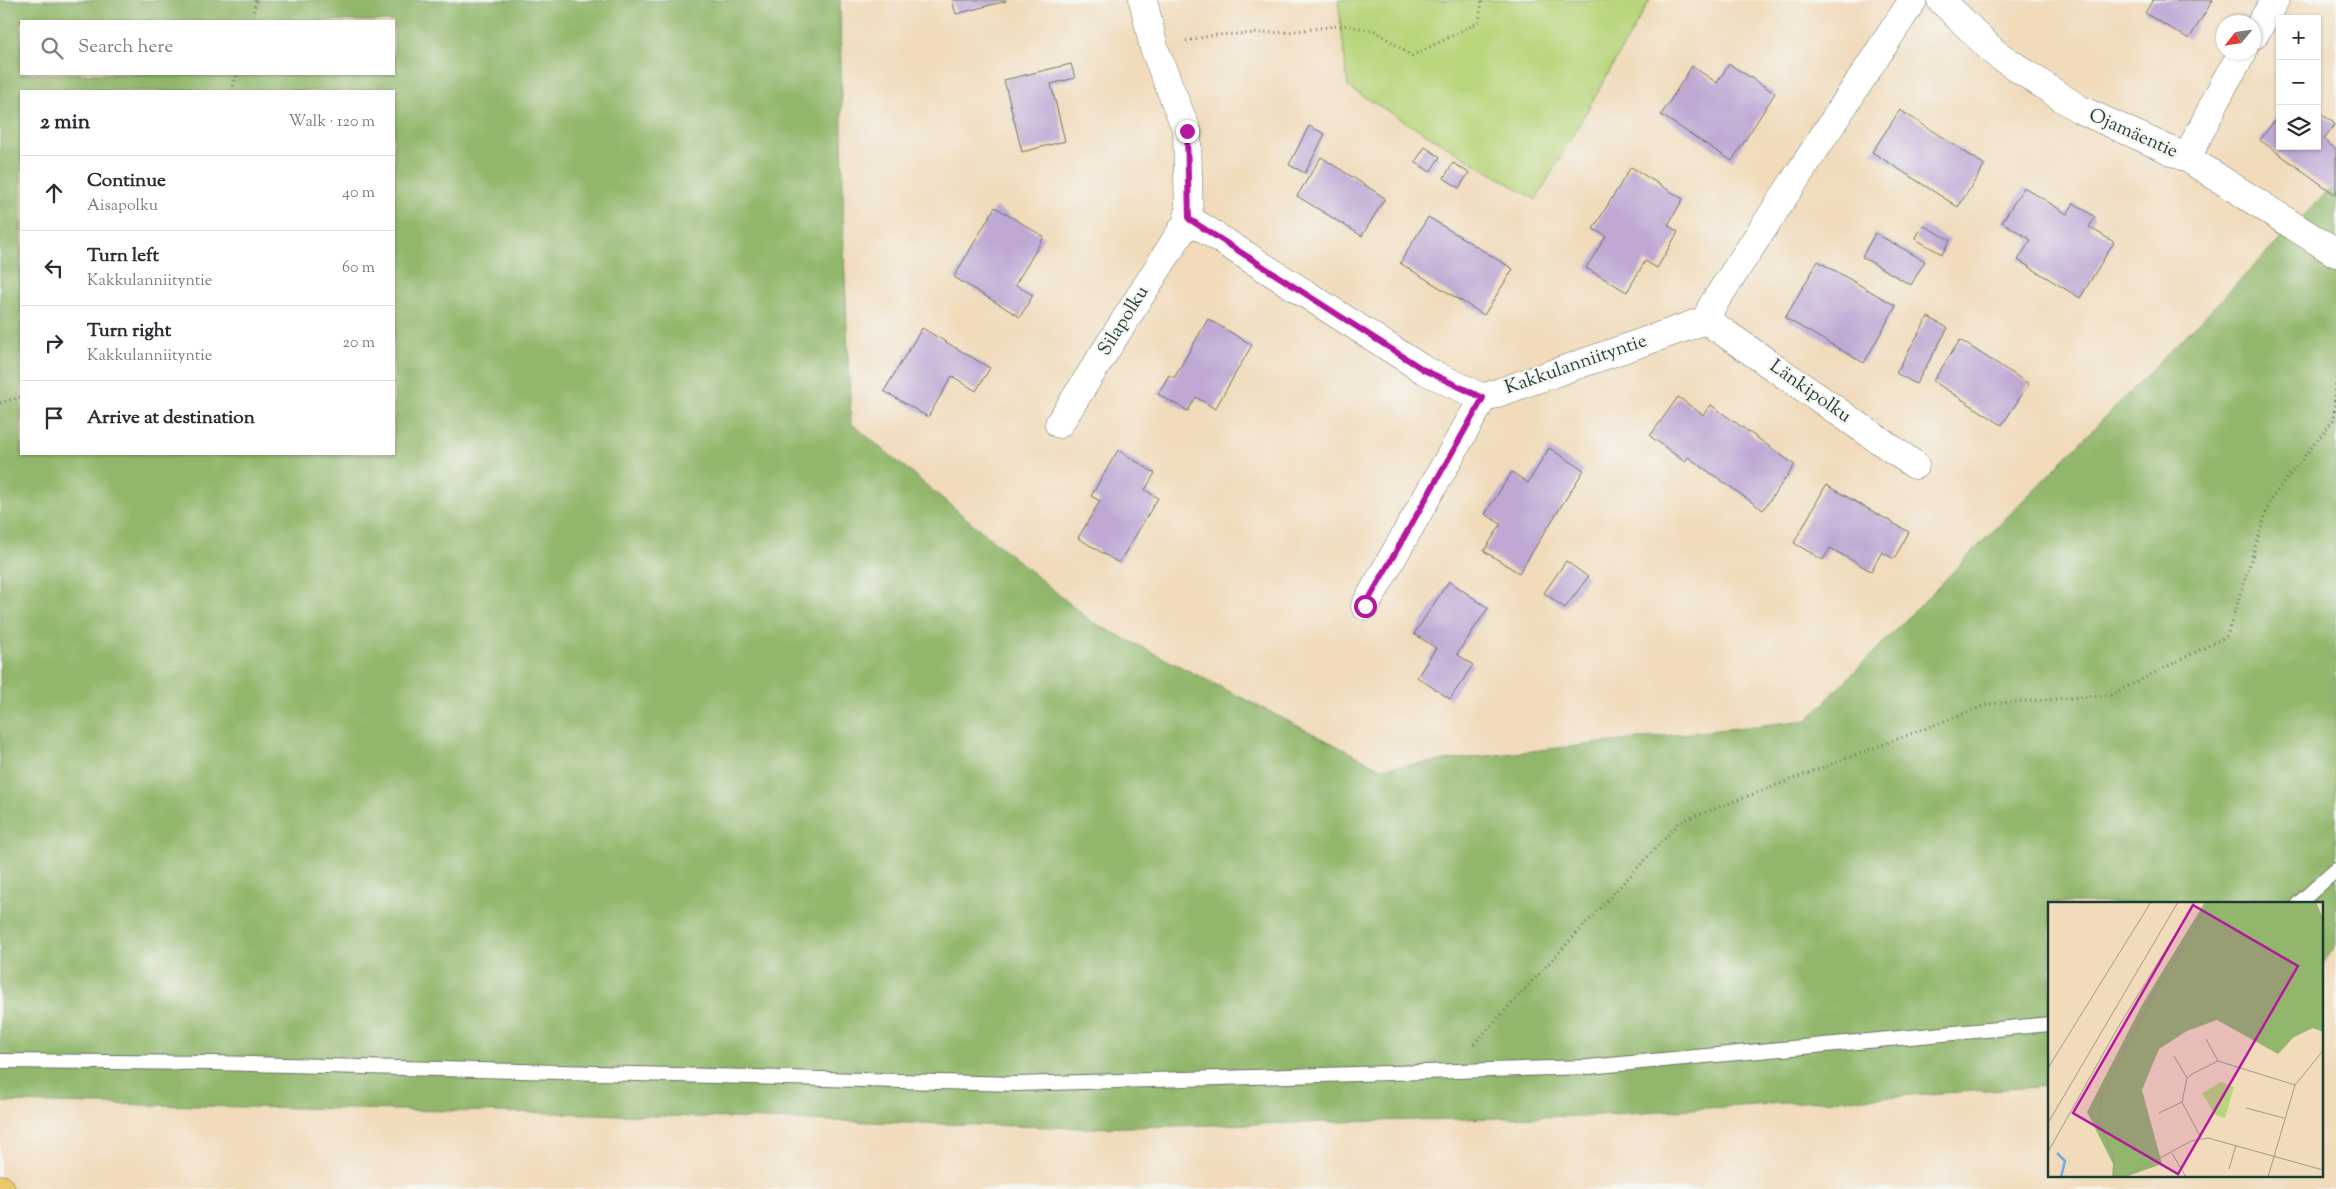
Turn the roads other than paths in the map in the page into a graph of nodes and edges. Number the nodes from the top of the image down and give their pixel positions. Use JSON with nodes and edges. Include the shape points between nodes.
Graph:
{"nodes":[{"id":1,"x":1143,"y":0,"type":"edge"},
{"id":2,"x":1913,"y":0,"type":"edge"},
{"id":3,"x":1941,"y":0,"type":"edge"},
{"id":4,"x":2275,"y":0,"type":"edge"},
{"id":5,"x":2261,"y":23,"type":"edge"},
{"id":6,"x":2238,"y":60,"type":"edge"},
{"id":7,"x":2187,"y":158,"type":"junction"},
{"id":8,"x":1189,"y":219,"type":"junction"},
{"id":9,"x":2336,"y":253,"type":"edge"},
{"id":10,"x":1706,"y":320,"type":"junction"},
{"id":11,"x":1483,"y":398,"type":"junction"},
{"id":12,"x":1059,"y":424,"type":"dead end"},
{"id":13,"x":1914,"y":464,"type":"dead end"},
{"id":14,"x":1365,"y":606,"type":"dead end"},
{"id":15,"x":2336,"y":870,"type":"edge"},
{"id":16,"x":2300,"y":902,"type":"edge"},
{"id":17,"x":2048,"y":1024,"type":"edge"},
{"id":18,"x":0,"y":1061,"type":"edge"}],
"edges":[{"from":1,"to":8,"type":"street","via":[[1154,48],[1187,131]]},
{"from":2,"to":10,"type":"street","via":[[1712,306]]},
{"from":3,"to":7,"type":"street","name":"Ojamäentie","via":[[1994,54],[2079,109]]},
{"from":4,"to":5,"type":"street"},
{"from":6,"to":7,"type":"street"},
{"from":7,"to":9,"type":"street","name":"Ojamäentie"},
{"from":8,"to":11,"type":"street","name":"Kakkulanniityntie","via":[[1424,370]]},
{"from":8,"to":12,"type":"street","name":"Silapolku"},
{"from":10,"to":11,"type":"street","name":"Kakkulanniityntie"},
{"from":10,"to":13,"type":"street","name":"Länkipolku"},
{"from":11,"to":14,"type":"street"},
{"from":15,"to":16,"type":"lane"},
{"from":17,"to":18,"type":"lane","via":[[1588,1067],[1016,1084],[212,1063]]}]}
